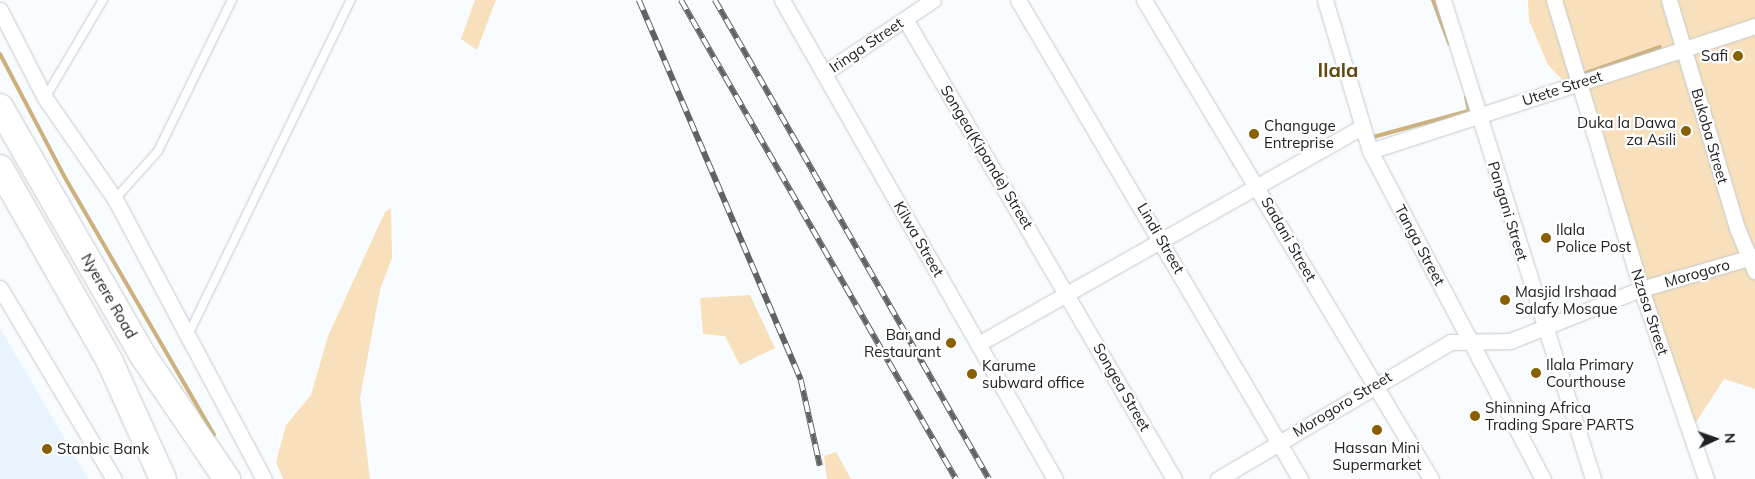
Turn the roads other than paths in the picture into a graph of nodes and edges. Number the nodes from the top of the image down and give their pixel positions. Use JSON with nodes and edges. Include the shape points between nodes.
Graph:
{"nodes":[{"id":1,"x":103,"y":0,"type":"edge"},
{"id":2,"x":232,"y":0,"type":"edge"},
{"id":3,"x":350,"y":0,"type":"edge"},
{"id":4,"x":782,"y":0,"type":"edge"},
{"id":5,"x":933,"y":0,"type":"edge"},
{"id":6,"x":1018,"y":0,"type":"edge"},
{"id":7,"x":1144,"y":0,"type":"edge"},
{"id":8,"x":1325,"y":0,"type":"edge"},
{"id":9,"x":1443,"y":0,"type":"edge"},
{"id":10,"x":1554,"y":0,"type":"edge"},
{"id":11,"x":1670,"y":0,"type":"edge"},
{"id":12,"x":0,"y":10,"type":"edge"},
{"id":13,"x":905,"y":19,"type":"junction"},
{"id":14,"x":1755,"y":26,"type":"edge"},
{"id":15,"x":1685,"y":48,"type":"junction"},
{"id":16,"x":824,"y":73,"type":"junction"},
{"id":17,"x":1579,"y":83,"type":"junction"},
{"id":18,"x":45,"y":98,"type":"junction"},
{"id":19,"x":0,"y":107,"type":"edge"},
{"id":20,"x":1478,"y":116,"type":"junction"},
{"id":21,"x":1363,"y":126,"type":"junction"},
{"id":22,"x":1370,"y":151,"type":"junction"},
{"id":23,"x":0,"y":168,"type":"edge"},
{"id":24,"x":1258,"y":187,"type":"junction"},
{"id":25,"x":115,"y":199,"type":"junction"},
{"id":26,"x":1163,"y":242,"type":"junction"},
{"id":27,"x":1754,"y":261,"type":"edge"},
{"id":28,"x":0,"y":288,"type":"edge"},
{"id":29,"x":1641,"y":289,"type":"junction"},
{"id":30,"x":1070,"y":296,"type":"junction"},
{"id":31,"x":1543,"y":326,"type":"junction"},
{"id":32,"x":189,"y":333,"type":"junction"},
{"id":33,"x":1470,"y":340,"type":"junction"},
{"id":34,"x":978,"y":344,"type":"junction"},
{"id":35,"x":1374,"y":384,"type":"junction"},
{"id":36,"x":1278,"y":442,"type":"junction"},
{"id":37,"x":114,"y":479,"type":"edge"},
{"id":38,"x":163,"y":479,"type":"edge"},
{"id":39,"x":227,"y":479,"type":"edge"},
{"id":40,"x":264,"y":479,"type":"edge"},
{"id":41,"x":1055,"y":479,"type":"edge"},
{"id":42,"x":1174,"y":479,"type":"edge"},
{"id":43,"x":1218,"y":479,"type":"edge"},
{"id":44,"x":1300,"y":479,"type":"edge"},
{"id":45,"x":1431,"y":479,"type":"edge"},
{"id":46,"x":1544,"y":479,"type":"edge"},
{"id":47,"x":1593,"y":479,"type":"edge"},
{"id":48,"x":1706,"y":479,"type":"edge"}],
"edges":[{"from":1,"to":18,"type":"lane"},
{"from":2,"to":25,"type":"lane","via":[[158,151]]},
{"from":3,"to":32,"type":"lane"},
{"from":4,"to":16,"type":"street","name":"Kilwa Street"},
{"from":5,"to":13,"type":"street","name":"Iringa Street"},
{"from":6,"to":26,"type":"street","name":"Lindi Street"},
{"from":7,"to":24,"type":"street","name":"Sadani Street"},
{"from":8,"to":21,"type":"street","name":"Tanga Street"},
{"from":9,"to":20,"type":"street","name":"Pangani Street"},
{"from":10,"to":17,"type":"street","name":"Nzasa Street"},
{"from":11,"to":15,"type":"street","name":"Bukoba Street"},
{"from":12,"to":18,"type":"street"},
{"from":13,"to":16,"type":"street","name":"Iringa Street"},
{"from":13,"to":30,"type":"street","name":"Songea(Kipande) Street"},
{"from":14,"to":15,"type":"street","name":"Utete Street"},
{"from":15,"to":17,"type":"street","name":"Utete Street"},
{"from":15,"to":27,"type":"street","name":"Bukoba Street","via":[[1737,228]]},
{"from":16,"to":34,"type":"street","name":"Kilwa Street"},
{"from":17,"to":20,"type":"street","name":"Utete Street"},
{"from":17,"to":29,"type":"street","name":"Nzasa Street"},
{"from":18,"to":25,"type":"street"},
{"from":19,"to":39,"type":"highway","name":"Nyerere Road","via":[[144,357]]},
{"from":20,"to":22,"type":"street","name":"Utete Street"},
{"from":20,"to":31,"type":"street","name":"Pangani Street"},
{"from":21,"to":22,"type":"street","name":"Tanga Street"},
{"from":21,"to":24,"type":"street"},
{"from":22,"to":33,"type":"street","name":"Tanga Street"},
{"from":23,"to":38,"type":"highway","name":"Nyerere Road","via":[[110,362]]},
{"from":24,"to":26,"type":"street"},
{"from":24,"to":35,"type":"street","name":"Sadani Street"},
{"from":25,"to":32,"type":"street"},
{"from":26,"to":30,"type":"street"},
{"from":26,"to":36,"type":"street","name":"Lindi Street"},
{"from":27,"to":29,"type":"street","name":"Morogoro"},
{"from":28,"to":37,"type":"street"},
{"from":29,"to":31,"type":"street","name":"Morogoro"},
{"from":29,"to":48,"type":"street","name":"Nzasa Street"},
{"from":30,"to":34,"type":"street"},
{"from":30,"to":42,"type":"street","name":"Songea Street"},
{"from":31,"to":33,"type":"street","name":"Morogoro","via":[[1510,341],[1488,344]]},
{"from":31,"to":47,"type":"street","name":"Pangani Street"},
{"from":32,"to":40,"type":"street"},
{"from":33,"to":35,"type":"street","name":"Morogoro Street","via":[[1451,342]]},
{"from":33,"to":46,"type":"street","name":"Tanga Street"},
{"from":34,"to":41,"type":"street","name":"Kilwa Street"},
{"from":35,"to":36,"type":"street","name":"Morogoro Street"},
{"from":35,"to":45,"type":"street","name":"Sadani Street"},
{"from":36,"to":43,"type":"street","name":"Morogoro Street"},
{"from":36,"to":44,"type":"street","name":"Lindi Street"}]}
